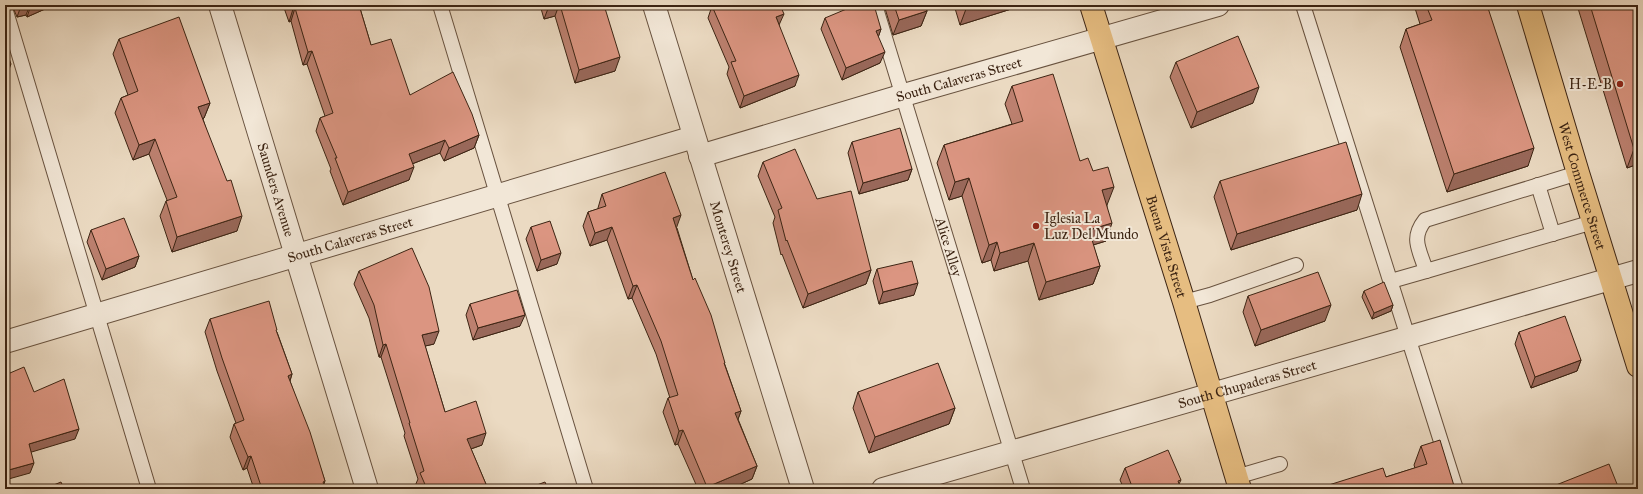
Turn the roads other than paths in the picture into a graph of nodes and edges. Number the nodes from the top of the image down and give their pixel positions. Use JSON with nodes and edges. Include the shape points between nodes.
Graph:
{"nodes":[{"id":1,"x":220,"y":5,"type":"edge"},
{"id":2,"x":440,"y":5,"type":"edge"},
{"id":3,"x":654,"y":5,"type":"edge"},
{"id":4,"x":875,"y":5,"type":"edge"},
{"id":5,"x":1091,"y":5,"type":"edge"},
{"id":6,"x":1218,"y":5,"type":"edge"},
{"id":7,"x":1303,"y":5,"type":"edge"},
{"id":8,"x":1528,"y":5,"type":"edge"},
{"id":9,"x":5,"y":8,"type":"edge"},
{"id":10,"x":1101,"y":39,"type":"junction"},
{"id":11,"x":904,"y":95,"type":"junction"},
{"id":12,"x":698,"y":146,"type":"junction"},
{"id":13,"x":1578,"y":173,"type":"junction"},
{"id":14,"x":1538,"y":185,"type":"junction"},
{"id":15,"x":498,"y":196,"type":"junction"},
{"id":16,"x":1593,"y":222,"type":"junction"},
{"id":17,"x":1553,"y":234,"type":"junction"},
{"id":18,"x":296,"y":256,"type":"junction"},
{"id":19,"x":1296,"y":265,"type":"dead end"},
{"id":20,"x":1426,"y":271,"type":"junction"},
{"id":21,"x":1638,"y":271,"type":"edge"},
{"id":22,"x":1611,"y":280,"type":"junction"},
{"id":23,"x":1391,"y":281,"type":"junction"},
{"id":24,"x":1184,"y":302,"type":"junction"},
{"id":25,"x":97,"y":314,"type":"junction"},
{"id":26,"x":1409,"y":338,"type":"junction"},
{"id":27,"x":5,"y":342,"type":"edge"},
{"id":28,"x":1638,"y":366,"type":"edge"},
{"id":29,"x":1212,"y":394,"type":"junction"},
{"id":30,"x":1011,"y":452,"type":"junction"},
{"id":31,"x":1280,"y":464,"type":"dead end"},
{"id":32,"x":1238,"y":483,"type":"edge"},
{"id":33,"x":149,"y":489,"type":"edge"},
{"id":34,"x":367,"y":489,"type":"edge"},
{"id":35,"x":586,"y":489,"type":"edge"},
{"id":36,"x":803,"y":489,"type":"edge"},
{"id":37,"x":883,"y":489,"type":"edge"},
{"id":38,"x":1023,"y":489,"type":"edge"},
{"id":39,"x":1456,"y":489,"type":"edge"}],
"edges":[{"from":1,"to":18,"type":"street","name":"Saunders Avenue"},
{"from":2,"to":15,"type":"lane"},
{"from":3,"to":12,"type":"street","name":"Monterey Street"},
{"from":4,"to":11,"type":"lane","name":"Alice Alley"},
{"from":5,"to":10,"type":"main road","name":"Buena Vista Street"},
{"from":6,"to":10,"type":"street","name":"South Calaveras Street"},
{"from":7,"to":23,"type":"lane"},
{"from":8,"to":13,"type":"main road","name":"West Commerce Street"},
{"from":9,"to":25,"type":"lane"},
{"from":10,"to":11,"type":"street","name":"South Calaveras Street"},
{"from":10,"to":24,"type":"main road","name":"Buena Vista Street"},
{"from":11,"to":12,"type":"street","name":"South Calaveras Street"},
{"from":11,"to":30,"type":"lane","name":"Alice Alley"},
{"from":12,"to":15,"type":"street","name":"South Calaveras Street"},
{"from":12,"to":36,"type":"street","name":"Monterey Street"},
{"from":13,"to":14,"type":"lane"},
{"from":13,"to":16,"type":"main road","name":"West Commerce Street"},
{"from":14,"to":17,"type":"lane"},
{"from":14,"to":20,"type":"lane","via":[[1425,220],[1416,238]]},
{"from":15,"to":18,"type":"street","name":"South Calaveras Street"},
{"from":15,"to":35,"type":"lane"},
{"from":16,"to":17,"type":"lane"},
{"from":16,"to":22,"type":"main road","name":"West Commerce Street"},
{"from":17,"to":20,"type":"lane"},
{"from":18,"to":25,"type":"street","name":"South Calaveras Street"},
{"from":18,"to":34,"type":"street","name":"Saunders Avenue"},
{"from":19,"to":24,"type":"lane"},
{"from":20,"to":23,"type":"lane"},
{"from":21,"to":22,"type":"street","name":"South Chupaderas Street"},
{"from":22,"to":26,"type":"street","name":"South Chupaderas Street"},
{"from":22,"to":28,"type":"main road","name":"West Commerce Street"},
{"from":23,"to":26,"type":"lane"},
{"from":24,"to":29,"type":"main road","name":"Buena Vista Street"},
{"from":25,"to":27,"type":"street","name":"South Calaveras Street"},
{"from":25,"to":33,"type":"lane"},
{"from":26,"to":29,"type":"street","name":"South Chupaderas Street"},
{"from":26,"to":39,"type":"lane"},
{"from":29,"to":30,"type":"street","name":"South Chupaderas Street"},
{"from":29,"to":32,"type":"main road","name":"Buena Vista Street"},
{"from":30,"to":37,"type":"street","name":"South Chupaderas Street"},
{"from":30,"to":38,"type":"lane","name":"Alice Alley"},
{"from":31,"to":32,"type":"lane"}]}
